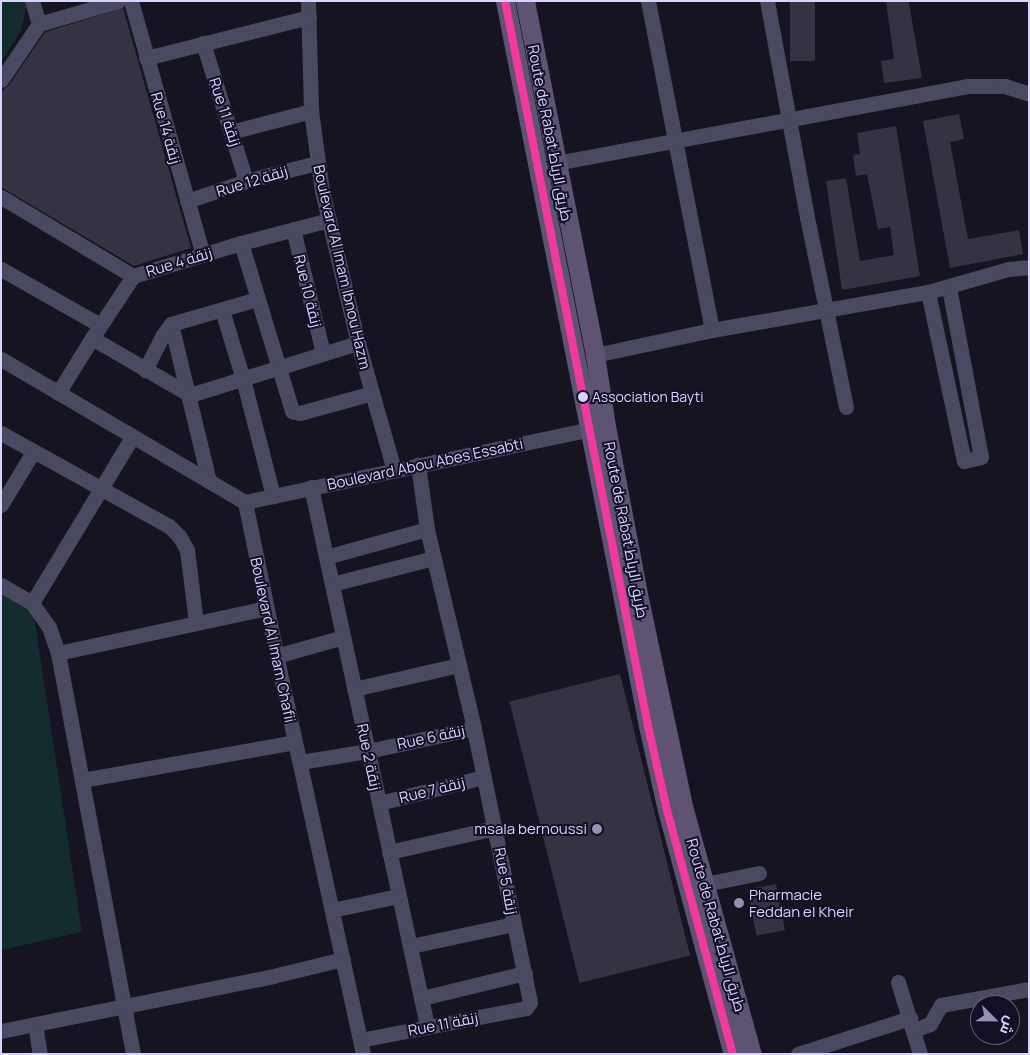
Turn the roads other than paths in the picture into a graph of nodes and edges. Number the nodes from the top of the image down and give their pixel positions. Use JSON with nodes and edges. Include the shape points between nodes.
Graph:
{"nodes":[{"id":1,"x":32,"y":1,"type":"edge"},
{"id":2,"x":118,"y":1,"type":"edge"},
{"id":3,"x":131,"y":1,"type":"edge"},
{"id":4,"x":308,"y":1,"type":"edge"},
{"id":5,"x":505,"y":1,"type":"edge"},
{"id":6,"x":525,"y":1,"type":"edge"},
{"id":7,"x":648,"y":1,"type":"edge"},
{"id":8,"x":767,"y":1,"type":"edge"},
{"id":9,"x":308,"y":18,"type":"junction"},
{"id":10,"x":39,"y":24,"type":"junction"},
{"id":11,"x":203,"y":43,"type":"junction"},
{"id":12,"x":146,"y":58,"type":"junction"},
{"id":13,"x":1,"y":80,"type":"edge"},
{"id":14,"x":1029,"y":94,"type":"edge"},
{"id":15,"x":311,"y":111,"type":"junction"},
{"id":16,"x":790,"y":118,"type":"junction"},
{"id":17,"x":231,"y":132,"type":"junction"},
{"id":18,"x":674,"y":140,"type":"junction"},
{"id":19,"x":317,"y":163,"type":"junction"},
{"id":20,"x":556,"y":163,"type":"junction"},
{"id":21,"x":246,"y":182,"type":"junction"},
{"id":22,"x":187,"y":201,"type":"junction"},
{"id":23,"x":4,"y":203,"type":"edge"},
{"id":24,"x":329,"y":220,"type":"junction"},
{"id":25,"x":293,"y":230,"type":"junction"},
{"id":26,"x":241,"y":243,"type":"junction"},
{"id":27,"x":203,"y":255,"type":"junction"},
{"id":28,"x":1029,"y":267,"type":"edge"},
{"id":29,"x":1,"y":269,"type":"edge"},
{"id":30,"x":133,"y":276,"type":"junction"},
{"id":31,"x":949,"y":287,"type":"junction"},
{"id":32,"x":928,"y":292,"type":"junction"},
{"id":33,"x":257,"y":299,"type":"junction"},
{"id":34,"x":222,"y":310,"type":"junction"},
{"id":35,"x":825,"y":311,"type":"junction"},
{"id":36,"x":171,"y":324,"type":"junction"},
{"id":37,"x":100,"y":325,"type":"junction"},
{"id":38,"x":712,"y":330,"type":"junction"},
{"id":39,"x":92,"y":338,"type":"junction"},
{"id":40,"x":358,"y":343,"type":"junction"},
{"id":41,"x":323,"y":353,"type":"junction"},
{"id":42,"x":595,"y":354,"type":"junction"},
{"id":43,"x":1,"y":359,"type":"edge"},
{"id":44,"x":278,"y":367,"type":"junction"},
{"id":45,"x":145,"y":370,"type":"junction"},
{"id":46,"x":243,"y":379,"type":"junction"},
{"id":47,"x":967,"y":383,"type":"junction"},
{"id":48,"x":949,"y":387,"type":"junction"},
{"id":49,"x":58,"y":393,"type":"junction"},
{"id":50,"x":372,"y":393,"type":"junction"},
{"id":51,"x":190,"y":395,"type":"junction"},
{"id":52,"x":846,"y":407,"type":"dead end"},
{"id":53,"x":597,"y":428,"type":"junction"},
{"id":54,"x":1,"y":433,"type":"edge"},
{"id":55,"x":132,"y":437,"type":"junction"},
{"id":56,"x":33,"y":452,"type":"junction"},
{"id":57,"x":418,"y":465,"type":"junction"},
{"id":58,"x":394,"y":470,"type":"junction"},
{"id":59,"x":209,"y":481,"type":"junction"},
{"id":60,"x":312,"y":487,"type":"junction"},
{"id":61,"x":100,"y":490,"type":"junction"},
{"id":62,"x":273,"y":496,"type":"junction"},
{"id":63,"x":245,"y":502,"type":"junction"},
{"id":64,"x":1,"y":505,"type":"edge"},
{"id":65,"x":427,"y":529,"type":"junction"},
{"id":66,"x":326,"y":557,"type":"junction"},
{"id":67,"x":434,"y":558,"type":"junction"},
{"id":68,"x":332,"y":584,"type":"junction"},
{"id":69,"x":1,"y":585,"type":"edge"},
{"id":70,"x":32,"y":603,"type":"junction"},
{"id":71,"x":266,"y":608,"type":"junction"},
{"id":72,"x":196,"y":622,"type":"junction"},
{"id":73,"x":343,"y":637,"type":"junction"},
{"id":74,"x":58,"y":653,"type":"junction"},
{"id":75,"x":276,"y":656,"type":"junction"},
{"id":76,"x":459,"y":665,"type":"junction"},
{"id":77,"x":354,"y":689,"type":"junction"},
{"id":78,"x":474,"y":728,"type":"junction"},
{"id":79,"x":295,"y":742,"type":"junction"},
{"id":80,"x":368,"y":751,"type":"junction"},
{"id":81,"x":300,"y":762,"type":"junction"},
{"id":82,"x":484,"y":777,"type":"junction"},
{"id":83,"x":82,"y":780,"type":"junction"},
{"id":84,"x":379,"y":803,"type":"junction"},
{"id":85,"x":495,"y":828,"type":"junction"},
{"id":86,"x":389,"y":852,"type":"junction"},
{"id":87,"x":759,"y":873,"type":"dead end"},
{"id":88,"x":705,"y":884,"type":"junction"},
{"id":89,"x":398,"y":896,"type":"junction"},
{"id":90,"x":332,"y":910,"type":"junction"},
{"id":91,"x":514,"y":924,"type":"junction"},
{"id":92,"x":411,"y":946,"type":"junction"},
{"id":93,"x":343,"y":959,"type":"junction"},
{"id":94,"x":525,"y":973,"type":"junction"},
{"id":95,"x":898,"y":982,"type":"dead end"},
{"id":96,"x":1029,"y":989,"type":"edge"},
{"id":97,"x":422,"y":998,"type":"junction"},
{"id":98,"x":124,"y":1006,"type":"junction"},
{"id":99,"x":526,"y":1008,"type":"joint"},
{"id":100,"x":35,"y":1024,"type":"junction"},
{"id":101,"x":912,"y":1024,"type":"junction"},
{"id":102,"x":427,"y":1026,"type":"junction"},
{"id":103,"x":1,"y":1031,"type":"edge"},
{"id":104,"x":361,"y":1047,"type":"edge"},
{"id":105,"x":40,"y":1054,"type":"edge"},
{"id":106,"x":133,"y":1054,"type":"edge"},
{"id":107,"x":733,"y":1054,"type":"edge"},
{"id":108,"x":752,"y":1054,"type":"edge"},
{"id":109,"x":798,"y":1054,"type":"edge"},
{"id":110,"x":920,"y":1054,"type":"edge"}],
"edges":[{"from":1,"to":10,"type":"street"},
{"from":2,"to":10,"type":"street"},
{"from":3,"to":12,"type":"street","name":"Rue 14 زنقة"},
{"from":4,"to":9,"type":"street","name":"Boulevard Al Imam Ibnou Hazm"},
{"from":5,"to":53,"type":"main road","name":"Route de Rabat طريق الرباط","via":[[583,390]]},
{"from":6,"to":20,"type":"main road","name":"Route de Rabat طريق الرباط"},
{"from":7,"to":18,"type":"street"},
{"from":8,"to":16,"type":"street"},
{"from":9,"to":11,"type":"street"},
{"from":9,"to":15,"type":"street","name":"Boulevard Al Imam Ibnou Hazm"},
{"from":10,"to":13,"type":"street"},
{"from":11,"to":12,"type":"street"},
{"from":11,"to":17,"type":"street","name":"Rue 11 زنقة"},
{"from":12,"to":22,"type":"street","name":"Rue 14 زنقة"},
{"from":14,"to":16,"type":"street","via":[[1005,86],[966,86]]},
{"from":15,"to":17,"type":"street"},
{"from":15,"to":19,"type":"street","name":"Boulevard Al Imam Ibnou Hazm"},
{"from":16,"to":18,"type":"street"},
{"from":16,"to":35,"type":"street"},
{"from":17,"to":21,"type":"street","name":"Rue 11 زنقة"},
{"from":18,"to":20,"type":"street"},
{"from":18,"to":38,"type":"street"},
{"from":19,"to":21,"type":"street","name":"Rue 12 زنقة"},
{"from":19,"to":24,"type":"street","name":"Boulevard Al Imam Ibnou Hazm"},
{"from":20,"to":42,"type":"main road","name":"Route de Rabat طريق الرباط"},
{"from":21,"to":22,"type":"street","name":"Rue 12 زنقة"},
{"from":22,"to":27,"type":"street","name":"Rue 14 زنقة"},
{"from":23,"to":30,"type":"street"},
{"from":24,"to":25,"type":"street","name":"Rue 4 زنقة"},
{"from":24,"to":40,"type":"street","name":"Boulevard Al Imam Ibnou Hazm"},
{"from":25,"to":26,"type":"street","name":"Rue 4 زنقة"},
{"from":25,"to":41,"type":"street","name":"Rue 10 زنقة"},
{"from":26,"to":27,"type":"street","name":"Rue 4 زنقة"},
{"from":26,"to":33,"type":"street"},
{"from":27,"to":30,"type":"street","name":"Rue 4 زنقة"},
{"from":28,"to":31,"type":"street","via":[[1008,269]]},
{"from":29,"to":37,"type":"street"},
{"from":30,"to":37,"type":"street","name":"Rue 4 زنقة"},
{"from":31,"to":32,"type":"street"},
{"from":31,"to":47,"type":"street"},
{"from":32,"to":35,"type":"street"},
{"from":32,"to":48,"type":"street"},
{"from":33,"to":34,"type":"street"},
{"from":33,"to":44,"type":"street"},
{"from":34,"to":36,"type":"street"},
{"from":34,"to":46,"type":"street"},
{"from":35,"to":38,"type":"street"},
{"from":35,"to":52,"type":"street"},
{"from":36,"to":45,"type":"street"},
{"from":36,"to":51,"type":"street"},
{"from":37,"to":39,"type":"street","name":"Rue 4 زنقة"},
{"from":38,"to":42,"type":"street"},
{"from":39,"to":45,"type":"street"},
{"from":39,"to":49,"type":"street","name":"Rue 4 زنقة"},
{"from":40,"to":41,"type":"street"},
{"from":40,"to":50,"type":"street","name":"Boulevard Al Imam Ibnou Hazm"},
{"from":41,"to":44,"type":"street"},
{"from":42,"to":53,"type":"main road","name":"Route de Rabat طريق الرباط"},
{"from":43,"to":49,"type":"street"},
{"from":44,"to":46,"type":"street"},
{"from":44,"to":50,"type":"street","via":[[292,411],[300,413]]},
{"from":45,"to":51,"type":"street"},
{"from":46,"to":51,"type":"street"},
{"from":46,"to":62,"type":"street"},
{"from":47,"to":48,"type":"street"},
{"from":47,"to":48,"type":"street","via":[[981,457],[964,461]]},
{"from":49,"to":55,"type":"street"},
{"from":50,"to":58,"type":"street","name":"Boulevard Al Imam Ibnou Hazm"},
{"from":51,"to":59,"type":"street"},
{"from":53,"to":57,"type":"street","name":"Boulevard Abou Abes Essabti"},
{"from":53,"to":88,"type":"main road","name":"Route de Rabat طريق الرباط","via":[[683,806]]},
{"from":53,"to":107,"type":"main road","name":"Route de Rabat طريق الرباط","via":[[666,810]]},
{"from":54,"to":56,"type":"street"},
{"from":55,"to":59,"type":"street"},
{"from":55,"to":61,"type":"street"},
{"from":56,"to":61,"type":"street"},
{"from":56,"to":64,"type":"street"},
{"from":57,"to":58,"type":"street","name":"Boulevard Abou Abes Essabti"},
{"from":57,"to":65,"type":"street","name":"Rue 5 زنقة"},
{"from":58,"to":60,"type":"street","name":"Boulevard Abou Abes Essabti"},
{"from":59,"to":63,"type":"street"},
{"from":60,"to":62,"type":"street","name":"Boulevard Abou Abes Essabti"},
{"from":60,"to":66,"type":"street","name":"Rue 2 زنقة"},
{"from":61,"to":70,"type":"street"},
{"from":61,"to":72,"type":"street","via":[[169,526],[179,536],[187,550]]},
{"from":62,"to":63,"type":"street","name":"Boulevard Abou Abes Essabti"},
{"from":63,"to":71,"type":"street","name":"Boulevard Al Imam Chafii"},
{"from":65,"to":66,"type":"street"},
{"from":65,"to":67,"type":"street","name":"Rue 5 زنقة"},
{"from":66,"to":68,"type":"street","name":"Rue 2 زنقة"},
{"from":67,"to":68,"type":"street"},
{"from":67,"to":76,"type":"street","name":"Rue 5 زنقة"},
{"from":68,"to":73,"type":"street","name":"Rue 2 زنقة"},
{"from":69,"to":70,"type":"street"},
{"from":70,"to":74,"type":"street","via":[[49,627]]},
{"from":71,"to":72,"type":"street"},
{"from":71,"to":75,"type":"street","name":"Boulevard Al Imam Chafii"},
{"from":72,"to":74,"type":"street"},
{"from":73,"to":75,"type":"street"},
{"from":73,"to":77,"type":"street","name":"Rue 2 زنقة"},
{"from":74,"to":83,"type":"street"},
{"from":75,"to":79,"type":"street","name":"Boulevard Al Imam Chafii"},
{"from":76,"to":77,"type":"street"},
{"from":76,"to":78,"type":"street","name":"Rue 5 زنقة"},
{"from":77,"to":80,"type":"street","name":"Rue 2 زنقة"},
{"from":78,"to":80,"type":"street","name":"Rue 6 زنقة"},
{"from":78,"to":82,"type":"street","name":"Rue 5 زنقة"},
{"from":79,"to":81,"type":"street","name":"Boulevard Al Imam Chafii"},
{"from":79,"to":83,"type":"street"},
{"from":80,"to":81,"type":"street","name":"Rue 6 زنقة"},
{"from":80,"to":84,"type":"street","name":"Rue 2 زنقة"},
{"from":81,"to":90,"type":"street","name":"Boulevard Al Imam Chafii"},
{"from":82,"to":84,"type":"street","name":"Rue 7 زنقة"},
{"from":82,"to":85,"type":"street","name":"Rue 5 زنقة"},
{"from":83,"to":98,"type":"street"},
{"from":84,"to":86,"type":"street","name":"Rue 2 زنقة"},
{"from":85,"to":86,"type":"street"},
{"from":85,"to":91,"type":"street","name":"Rue 5 زنقة"},
{"from":86,"to":89,"type":"street","name":"Rue 2 زنقة"},
{"from":87,"to":88,"type":"street"},
{"from":88,"to":108,"type":"main road","name":"Route de Rabat طريق الرباط"},
{"from":89,"to":90,"type":"street"},
{"from":89,"to":92,"type":"street","name":"Rue 2 زنقة"},
{"from":90,"to":93,"type":"street","name":"Boulevard Al Imam Chafii"},
{"from":91,"to":92,"type":"street"},
{"from":91,"to":94,"type":"street","name":"Rue 5 زنقة"},
{"from":92,"to":97,"type":"street","name":"Rue 2 زنقة"},
{"from":93,"to":98,"type":"street"},
{"from":93,"to":104,"type":"street","name":"Boulevard Al Imam Chafii"},
{"from":94,"to":97,"type":"street"},
{"from":94,"to":99,"type":"street","name":"Rue 5 زنقة","via":[[530,1002]]},
{"from":95,"to":101,"type":"street"},
{"from":96,"to":101,"type":"street","via":[[941,1005],[930,1024]]},
{"from":97,"to":102,"type":"street","name":"Rue 2 زنقة"},
{"from":98,"to":100,"type":"street"},
{"from":98,"to":106,"type":"street"},
{"from":99,"to":102,"type":"street","name":"Rue 11 زنقة"},
{"from":100,"to":103,"type":"street"},
{"from":100,"to":105,"type":"street"},
{"from":101,"to":109,"type":"street"},
{"from":101,"to":110,"type":"street"},
{"from":102,"to":104,"type":"street","name":"Rue 11 زنقة"}]}
